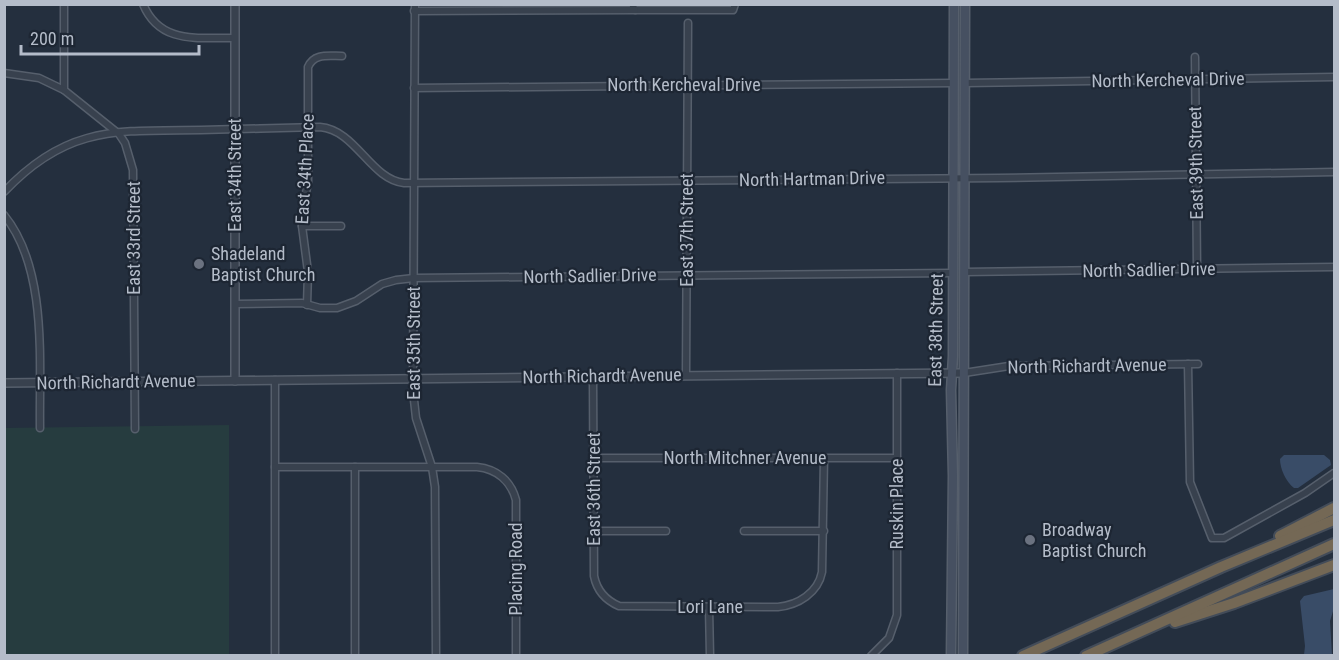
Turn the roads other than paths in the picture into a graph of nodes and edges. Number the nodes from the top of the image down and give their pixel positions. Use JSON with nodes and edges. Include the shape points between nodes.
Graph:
{"nodes":[{"id":1,"x":64,"y":4,"type":"edge"},
{"id":2,"x":143,"y":4,"type":"edge"},
{"id":3,"x":235,"y":4,"type":"edge"},
{"id":4,"x":735,"y":4,"type":"edge"},
{"id":5,"x":954,"y":4,"type":"edge"},
{"id":6,"x":965,"y":4,"type":"edge"},
{"id":7,"x":634,"y":7,"type":"edge"},
{"id":8,"x":414,"y":8,"type":"edge"},
{"id":9,"x":688,"y":23,"type":"dead end"},
{"id":10,"x":235,"y":38,"type":"junction"},
{"id":11,"x":342,"y":56,"type":"dead end"},
{"id":12,"x":1196,"y":57,"type":"dead end"},
{"id":13,"x":4,"y":73,"type":"edge"},
{"id":14,"x":1335,"y":77,"type":"edge"},
{"id":15,"x":1195,"y":79,"type":"junction"},
{"id":16,"x":954,"y":83,"type":"junction"},
{"id":17,"x":965,"y":83,"type":"junction"},
{"id":18,"x":688,"y":85,"type":"junction"},
{"id":19,"x":414,"y":88,"type":"junction"},
{"id":20,"x":64,"y":90,"type":"junction"},
{"id":21,"x":308,"y":127,"type":"junction"},
{"id":22,"x":234,"y":129,"type":"junction"},
{"id":23,"x":116,"y":131,"type":"junction"},
{"id":24,"x":1335,"y":172,"type":"edge"},
{"id":25,"x":1196,"y":173,"type":"junction"},
{"id":26,"x":954,"y":178,"type":"junction"},
{"id":27,"x":964,"y":178,"type":"junction"},
{"id":28,"x":687,"y":181,"type":"junction"},
{"id":29,"x":413,"y":183,"type":"junction"},
{"id":30,"x":4,"y":192,"type":"edge"},
{"id":31,"x":4,"y":215,"type":"edge"},
{"id":32,"x":302,"y":226,"type":"junction"},
{"id":33,"x":341,"y":226,"type":"dead end"},
{"id":34,"x":1335,"y":267,"type":"edge"},
{"id":35,"x":1197,"y":269,"type":"junction"},
{"id":36,"x":964,"y":272,"type":"junction"},
{"id":37,"x":953,"y":273,"type":"junction"},
{"id":38,"x":686,"y":275,"type":"junction"},
{"id":39,"x":414,"y":278,"type":"junction"},
{"id":40,"x":235,"y":304,"type":"junction"},
{"id":41,"x":307,"y":305,"type":"junction"},
{"id":42,"x":1188,"y":364,"type":"junction"},
{"id":43,"x":1198,"y":364,"type":"dead end"},
{"id":44,"x":951,"y":373,"type":"junction"},
{"id":45,"x":964,"y":373,"type":"junction"},
{"id":46,"x":897,"y":374,"type":"junction"},
{"id":47,"x":686,"y":375,"type":"junction"},
{"id":48,"x":593,"y":377,"type":"junction"},
{"id":49,"x":413,"y":379,"type":"junction"},
{"id":50,"x":274,"y":380,"type":"junction"},
{"id":51,"x":235,"y":381,"type":"junction"},
{"id":52,"x":39,"y":382,"type":"junction"},
{"id":53,"x":134,"y":382,"type":"junction"},
{"id":54,"x":4,"y":383,"type":"edge"},
{"id":55,"x":40,"y":428,"type":"dead end"},
{"id":56,"x":135,"y":429,"type":"dead end"},
{"id":57,"x":594,"y":458,"type":"junction"},
{"id":58,"x":824,"y":458,"type":"junction"},
{"id":59,"x":897,"y":458,"type":"junction"},
{"id":60,"x":275,"y":467,"type":"junction"},
{"id":61,"x":356,"y":467,"type":"junction"},
{"id":62,"x":432,"y":467,"type":"junction"},
{"id":63,"x":1335,"y":473,"type":"edge"},
{"id":64,"x":1335,"y":508,"type":"edge"},
{"id":65,"x":1335,"y":520,"type":"edge"},
{"id":66,"x":594,"y":531,"type":"junction"},
{"id":67,"x":666,"y":531,"type":"dead end"},
{"id":68,"x":744,"y":531,"type":"dead end"},
{"id":69,"x":824,"y":531,"type":"junction"},
{"id":70,"x":1335,"y":544,"type":"edge"},
{"id":71,"x":1335,"y":565,"type":"edge"},
{"id":72,"x":1221,"y":567,"type":"junction"},
{"id":73,"x":605,"y":598,"type":"joint"},
{"id":74,"x":709,"y":607,"type":"junction"},
{"id":75,"x":1121,"y":640,"type":"junction"},
{"id":76,"x":275,"y":656,"type":"edge"},
{"id":77,"x":355,"y":656,"type":"edge"},
{"id":78,"x":436,"y":656,"type":"edge"},
{"id":79,"x":516,"y":656,"type":"edge"},
{"id":80,"x":710,"y":656,"type":"edge"},
{"id":81,"x":871,"y":656,"type":"edge"},
{"id":82,"x":951,"y":656,"type":"edge"},
{"id":83,"x":963,"y":656,"type":"edge"},
{"id":84,"x":1023,"y":656,"type":"edge"},
{"id":85,"x":1086,"y":656,"type":"edge"}],
"edges":[{"from":1,"to":20,"type":"street"},
{"from":2,"to":10,"type":"street","via":[[154,22],[171,35]]},
{"from":3,"to":10,"type":"street","name":"East 34th Street"},
{"from":4,"to":7,"type":"street","via":[[733,10]]},
{"from":5,"to":16,"type":"main road","name":"East 38th Street"},
{"from":6,"to":17,"type":"main road","name":"East 38th Street"},
{"from":7,"to":8,"type":"street"},
{"from":8,"to":19,"type":"street","name":"East 35th Street"},
{"from":9,"to":18,"type":"street","name":"East 37th Street"},
{"from":10,"to":22,"type":"street","name":"East 34th Street"},
{"from":11,"to":21,"type":"street","name":"East 34th Place","via":[[315,57],[309,63]]},
{"from":12,"to":15,"type":"street","name":"East 39th Street"},
{"from":13,"to":20,"type":"street","name":"East 33rd Street","via":[[34,77]]},
{"from":14,"to":15,"type":"street","name":"North Kercheval Drive"},
{"from":15,"to":17,"type":"street","name":"North Kercheval Drive"},
{"from":15,"to":25,"type":"street","name":"East 39th Street"},
{"from":16,"to":18,"type":"street","name":"North Kercheval Drive"},
{"from":16,"to":26,"type":"main road","name":"East 38th Street"},
{"from":17,"to":27,"type":"main road","name":"East 38th Street"},
{"from":18,"to":19,"type":"street","name":"North Kercheval Drive"},
{"from":18,"to":28,"type":"street","name":"East 37th Street"},
{"from":19,"to":29,"type":"street","name":"East 35th Street"},
{"from":20,"to":23,"type":"street","name":"East 33rd Street"},
{"from":21,"to":22,"type":"street","name":"North Hartman Drive"},
{"from":21,"to":29,"type":"street","name":"North Hartman Drive","via":[[337,132],[389,178]]},
{"from":21,"to":32,"type":"street","name":"East 34th Place","via":[[308,182]]},
{"from":22,"to":23,"type":"street","name":"North Hartman Drive"},
{"from":22,"to":40,"type":"street","name":"East 34th Street"},
{"from":23,"to":30,"type":"street","name":"North Hartman Drive","via":[[88,136],[55,150]]},
{"from":23,"to":53,"type":"street","name":"East 33rd Street","via":[[125,143],[134,175]]},
{"from":24,"to":25,"type":"street","name":"North Hartman Drive"},
{"from":25,"to":27,"type":"street","name":"North Hartman Drive"},
{"from":25,"to":35,"type":"street","name":"East 39th Street"},
{"from":26,"to":27,"type":"street","name":"North Hartman Drive"},
{"from":26,"to":28,"type":"street","name":"North Hartman Drive"},
{"from":26,"to":37,"type":"main road","name":"East 38th Street"},
{"from":27,"to":36,"type":"main road","name":"East 38th Street"},
{"from":28,"to":29,"type":"street","name":"North Hartman Drive"},
{"from":28,"to":38,"type":"street","name":"East 37th Street"},
{"from":29,"to":39,"type":"street","name":"East 35th Street"},
{"from":31,"to":52,"type":"street","via":[[21,242],[30,269],[38,322]]},
{"from":32,"to":33,"type":"street"},
{"from":32,"to":41,"type":"street","name":"East 34th Place","via":[[308,272]]},
{"from":34,"to":35,"type":"street","name":"North Sadlier Drive"},
{"from":35,"to":36,"type":"street","name":"North Sadlier Drive"},
{"from":36,"to":45,"type":"main road","name":"East 38th Street"},
{"from":37,"to":38,"type":"street","name":"North Sadlier Drive"},
{"from":37,"to":44,"type":"main road","name":"East 38th Street"},
{"from":38,"to":39,"type":"street","name":"North Sadlier Drive"},
{"from":38,"to":47,"type":"street","name":"East 37th Street"},
{"from":39,"to":41,"type":"street","name":"North Sadlier Drive","via":[[382,284],[340,308]]},
{"from":39,"to":49,"type":"street","name":"East 35th Street"},
{"from":40,"to":41,"type":"street","name":"North Sadlier Drive"},
{"from":40,"to":51,"type":"street","name":"East 34th Street"},
{"from":42,"to":43,"type":"street","name":"North Richardt Avenue"},
{"from":42,"to":45,"type":"street","name":"North Richardt Avenue","via":[[1009,366]]},
{"from":42,"to":63,"type":"street","via":[[1190,482],[1212,538],[1222,539]]},
{"from":44,"to":45,"type":"street","name":"North Richardt Avenue"},
{"from":44,"to":46,"type":"street","name":"North Richardt Avenue"},
{"from":44,"to":82,"type":"main road","name":"East 38th Street"},
{"from":45,"to":83,"type":"main road","name":"East 38th Street"},
{"from":46,"to":47,"type":"street","name":"North Richardt Avenue"},
{"from":46,"to":59,"type":"street","name":"Ruskin Place"},
{"from":47,"to":48,"type":"street","name":"North Richardt Avenue"},
{"from":48,"to":49,"type":"street","name":"North Richardt Avenue"},
{"from":48,"to":57,"type":"street","name":"East 36th Street"},
{"from":49,"to":50,"type":"street","name":"North Richardt Avenue"},
{"from":49,"to":62,"type":"street","name":"East 35th Street","via":[[416,418]]},
{"from":50,"to":51,"type":"street","name":"North Richardt Avenue"},
{"from":50,"to":60,"type":"street"},
{"from":51,"to":53,"type":"street","name":"North Richardt Avenue"},
{"from":52,"to":53,"type":"street","name":"North Richardt Avenue"},
{"from":52,"to":54,"type":"street","name":"North Richardt Avenue"},
{"from":52,"to":55,"type":"street"},
{"from":53,"to":56,"type":"street","name":"East 33rd Street"},
{"from":57,"to":58,"type":"street","name":"North Mitchner Avenue"},
{"from":57,"to":66,"type":"street","name":"East 36th Street"},
{"from":58,"to":59,"type":"street","name":"North Mitchner Avenue"},
{"from":58,"to":69,"type":"street"},
{"from":59,"to":81,"type":"street","name":"Ruskin Place","via":[[897,615],[891,633]]},
{"from":60,"to":61,"type":"street"},
{"from":60,"to":76,"type":"street"},
{"from":61,"to":62,"type":"street"},
{"from":61,"to":77,"type":"street"},
{"from":62,"to":78,"type":"street","name":"East 35th Street","via":[[436,499]]},
{"from":62,"to":79,"type":"street","name":"Placing Road","via":[[485,468],[509,484],[514,495]]},
{"from":64,"to":72,"type":"highway"},
{"from":65,"to":72,"type":"highway"},
{"from":66,"to":67,"type":"street"},
{"from":66,"to":73,"type":"street","name":"East 36th Street","via":[[594,576]]},
{"from":68,"to":69,"type":"street"},
{"from":69,"to":74,"type":"street","name":"Lori Lane","via":[[819,582],[798,602],[784,607]]},
{"from":70,"to":75,"type":"highway"},
{"from":71,"to":75,"type":"highway"},
{"from":72,"to":84,"type":"highway"},
{"from":73,"to":74,"type":"street","name":"Lori Lane","via":[[626,608]]},
{"from":74,"to":80,"type":"street"},
{"from":75,"to":85,"type":"highway"}]}
